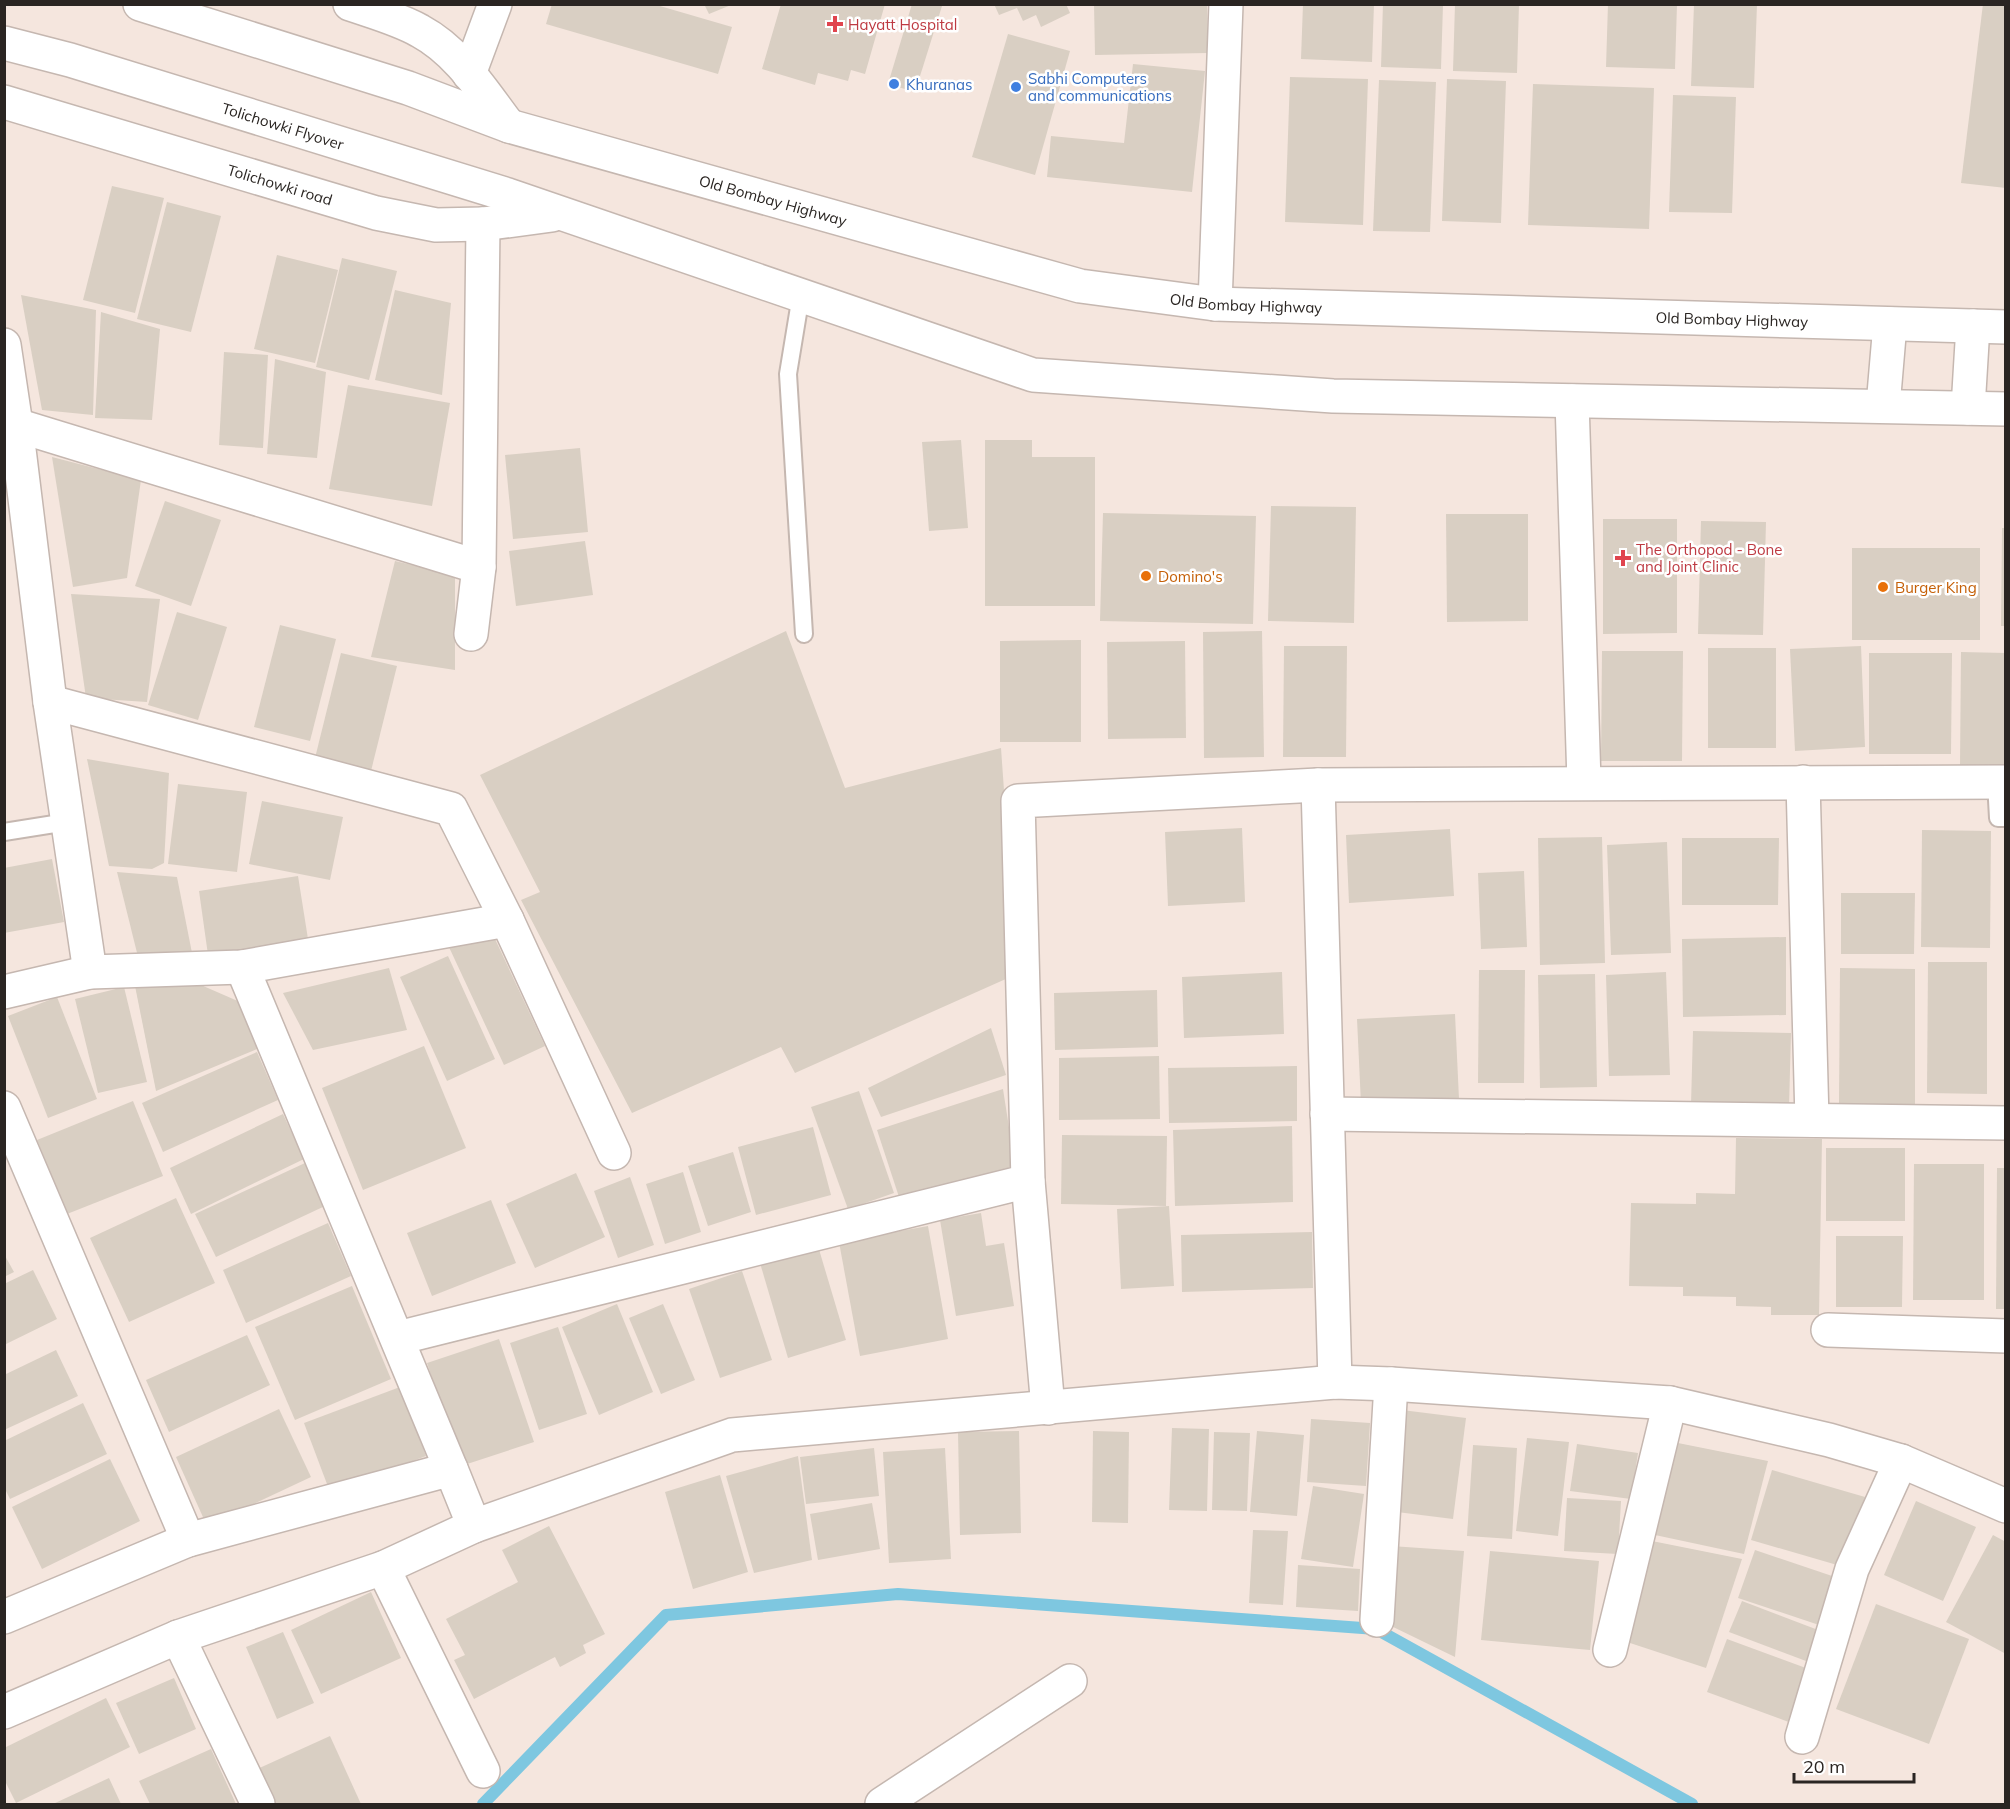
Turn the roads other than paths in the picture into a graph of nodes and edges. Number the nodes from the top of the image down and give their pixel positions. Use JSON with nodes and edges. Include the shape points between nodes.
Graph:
{"nodes":[{"id":1,"x":140,"y":4,"type":"edge"},
{"id":2,"x":350,"y":4,"type":"edge"},
{"id":3,"x":495,"y":4,"type":"edge"},
{"id":4,"x":1226,"y":4,"type":"edge"},
{"id":5,"x":4,"y":43,"type":"edge"},
{"id":6,"x":469,"y":74,"type":"junction"},
{"id":7,"x":4,"y":102,"type":"edge"},
{"id":8,"x":509,"y":126,"type":"junction"},
{"id":9,"x":560,"y":214,"type":"junction"},
{"id":10,"x":483,"y":224,"type":"junction"},
{"id":11,"x":801,"y":295,"type":"junction"},
{"id":12,"x":1215,"y":304,"type":"junction"},
{"id":13,"x":1890,"y":324,"type":"junction"},
{"id":14,"x":1973,"y":326,"type":"junction"},
{"id":15,"x":2006,"y":327,"type":"edge"},
{"id":16,"x":4,"y":345,"type":"edge"},
{"id":17,"x":1572,"y":401,"type":"junction"},
{"id":18,"x":1883,"y":406,"type":"junction"},
{"id":19,"x":1968,"y":408,"type":"junction"},
{"id":20,"x":2006,"y":409,"type":"edge"},
{"id":21,"x":16,"y":425,"type":"junction"},
{"id":22,"x":479,"y":567,"type":"junction"},
{"id":23,"x":471,"y":634,"type":"dead end"},
{"id":24,"x":804,"y":634,"type":"dead end"},
{"id":25,"x":50,"y":702,"type":"junction"},
{"id":26,"x":1584,"y":782,"type":"junction"},
{"id":27,"x":1803,"y":782,"type":"junction"},
{"id":28,"x":2001,"y":782,"type":"edge"},
{"id":29,"x":1318,"y":785,"type":"junction"},
{"id":30,"x":2006,"y":818,"type":"edge"},
{"id":31,"x":67,"y":822,"type":"junction"},
{"id":32,"x":4,"y":832,"type":"edge"},
{"id":33,"x":507,"y":920,"type":"junction"},
{"id":34,"x":242,"y":967,"type":"junction"},
{"id":35,"x":90,"y":972,"type":"junction"},
{"id":36,"x":4,"y":992,"type":"edge"},
{"id":37,"x":4,"y":1108,"type":"edge"},
{"id":38,"x":1327,"y":1114,"type":"junction"},
{"id":39,"x":1812,"y":1120,"type":"junction"},
{"id":40,"x":2006,"y":1123,"type":"edge"},
{"id":41,"x":614,"y":1153,"type":"dead end"},
{"id":42,"x":1028,"y":1181,"type":"junction"},
{"id":43,"x":1828,"y":1330,"type":"dead end"},
{"id":44,"x":2006,"y":1336,"type":"edge"},
{"id":45,"x":398,"y":1338,"type":"junction"},
{"id":46,"x":1335,"y":1382,"type":"junction"},
{"id":47,"x":1391,"y":1384,"type":"junction"},
{"id":48,"x":1670,"y":1403,"type":"junction"},
{"id":49,"x":1048,"y":1408,"type":"junction"},
{"id":50,"x":1900,"y":1461,"type":"junction"},
{"id":51,"x":451,"y":1469,"type":"junction"},
{"id":52,"x":2006,"y":1506,"type":"edge"},
{"id":53,"x":474,"y":1526,"type":"junction"},
{"id":54,"x":188,"y":1540,"type":"junction"},
{"id":55,"x":383,"y":1568,"type":"junction"},
{"id":56,"x":4,"y":1617,"type":"edge"},
{"id":57,"x":1377,"y":1620,"type":"dead end"},
{"id":58,"x":178,"y":1637,"type":"junction"},
{"id":59,"x":1610,"y":1650,"type":"dead end"},
{"id":60,"x":1070,"y":1681,"type":"dead end"},
{"id":61,"x":4,"y":1712,"type":"edge"},
{"id":62,"x":1803,"y":1737,"type":"dead end"},
{"id":63,"x":483,"y":1771,"type":"dead end"},
{"id":64,"x":258,"y":1804,"type":"edge"},
{"id":65,"x":882,"y":1804,"type":"edge"}],
"edges":[{"from":1,"to":8,"type":"street","via":[[408,88]]},
{"from":2,"to":6,"type":"street","via":[[420,30],[443,46]]},
{"from":3,"to":6,"type":"street"},
{"from":4,"to":12,"type":"street"},
{"from":5,"to":9,"type":"street","name":"Tolichowki Flyover","via":[[70,60]]},
{"from":6,"to":8,"type":"street"},
{"from":7,"to":10,"type":"street","name":"Tolichowki road","via":[[376,213],[436,225]]},
{"from":8,"to":12,"type":"street","name":"Old Bombay Highway","via":[[1080,286]]},
{"from":9,"to":10,"type":"street","name":"Tolichowki road"},
{"from":9,"to":11,"type":"street"},
{"from":10,"to":22,"type":"street"},
{"from":11,"to":17,"type":"street","via":[[1033,375],[1333,396]]},
{"from":11,"to":24,"type":"lane","via":[[788,374]]},
{"from":12,"to":13,"type":"street","name":"Old Bombay Highway"},
{"from":13,"to":14,"type":"street","name":"Old Bombay Highway"},
{"from":13,"to":18,"type":"street"},
{"from":14,"to":15,"type":"street","name":"Old Bombay Highway"},
{"from":14,"to":19,"type":"street"},
{"from":16,"to":21,"type":"street"},
{"from":17,"to":18,"type":"street"},
{"from":17,"to":26,"type":"street"},
{"from":18,"to":19,"type":"street"},
{"from":19,"to":20,"type":"street"},
{"from":21,"to":22,"type":"street"},
{"from":21,"to":25,"type":"street"},
{"from":22,"to":23,"type":"street"},
{"from":25,"to":31,"type":"street"},
{"from":25,"to":33,"type":"street","via":[[451,809]]},
{"from":26,"to":27,"type":"street"},
{"from":26,"to":29,"type":"street"},
{"from":27,"to":28,"type":"street"},
{"from":27,"to":39,"type":"street"},
{"from":28,"to":30,"type":"lane","via":[[1998,818]]},
{"from":29,"to":38,"type":"street"},
{"from":29,"to":42,"type":"street","via":[[1018,801]]},
{"from":31,"to":32,"type":"lane"},
{"from":31,"to":35,"type":"street"},
{"from":33,"to":34,"type":"street"},
{"from":33,"to":41,"type":"street"},
{"from":34,"to":35,"type":"street"},
{"from":34,"to":45,"type":"street"},
{"from":35,"to":36,"type":"street"},
{"from":37,"to":54,"type":"street"},
{"from":38,"to":39,"type":"street"},
{"from":38,"to":46,"type":"street"},
{"from":39,"to":40,"type":"street"},
{"from":42,"to":45,"type":"street"},
{"from":42,"to":49,"type":"street"},
{"from":43,"to":44,"type":"street"},
{"from":45,"to":51,"type":"street"},
{"from":46,"to":47,"type":"street"},
{"from":46,"to":49,"type":"street"},
{"from":47,"to":48,"type":"street"},
{"from":47,"to":57,"type":"street"},
{"from":48,"to":50,"type":"street","via":[[1829,1440]]},
{"from":48,"to":59,"type":"street"},
{"from":49,"to":53,"type":"street","via":[[732,1435]]},
{"from":50,"to":52,"type":"street"},
{"from":50,"to":62,"type":"street","via":[[1852,1569]]},
{"from":51,"to":53,"type":"street"},
{"from":51,"to":54,"type":"street"},
{"from":53,"to":55,"type":"street"},
{"from":54,"to":56,"type":"street"},
{"from":55,"to":58,"type":"street"},
{"from":55,"to":63,"type":"street"},
{"from":58,"to":61,"type":"street"},
{"from":58,"to":64,"type":"street"},
{"from":60,"to":65,"type":"street"}]}
